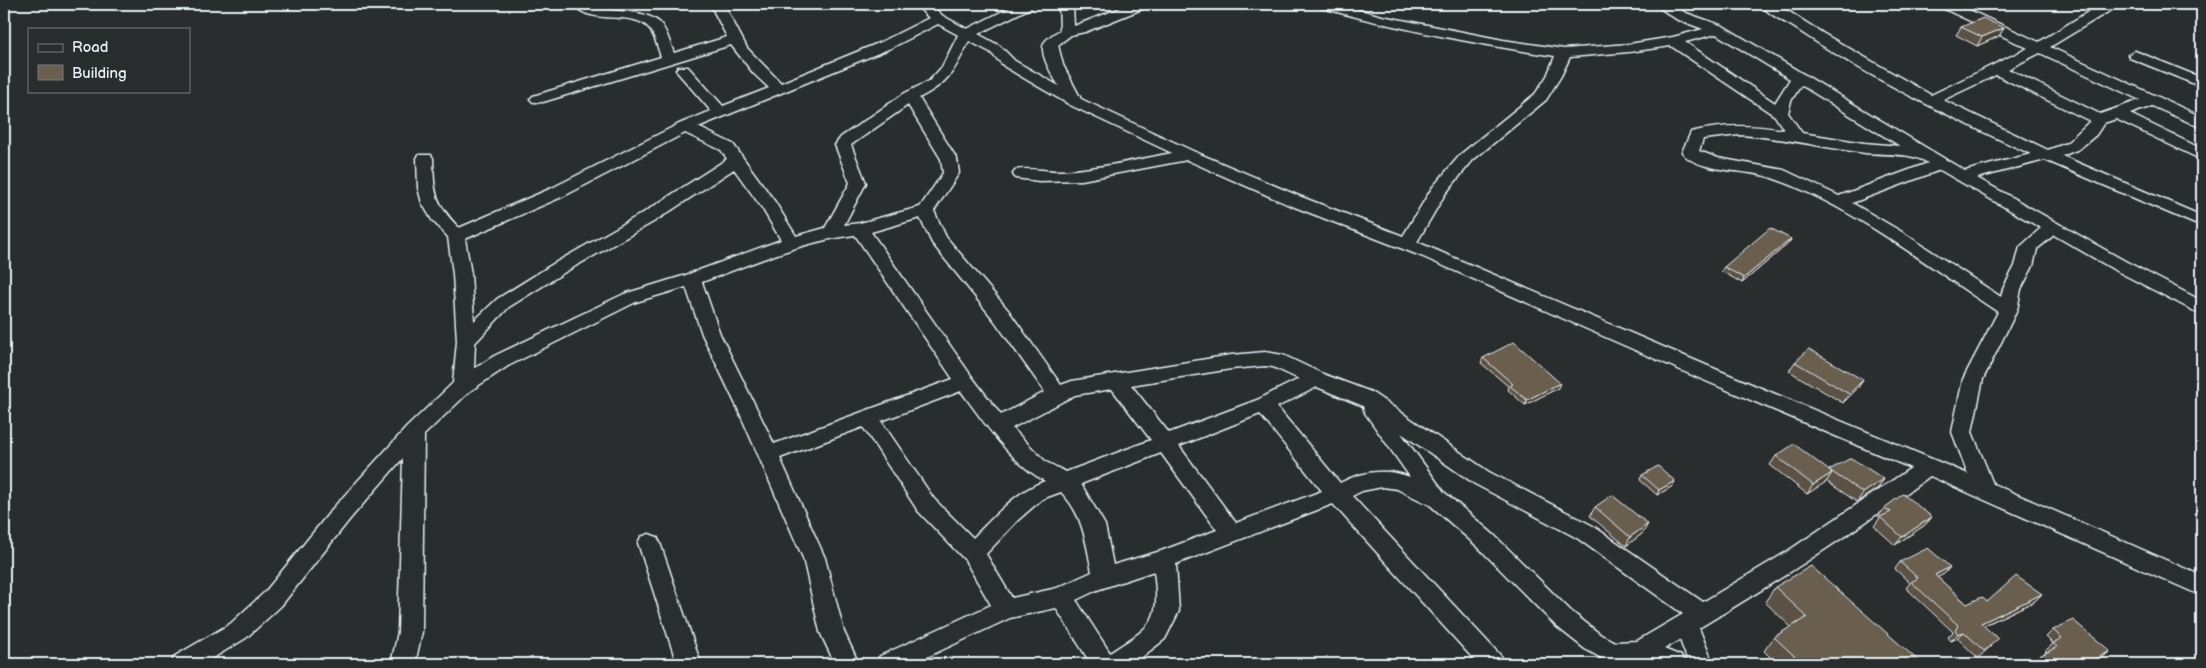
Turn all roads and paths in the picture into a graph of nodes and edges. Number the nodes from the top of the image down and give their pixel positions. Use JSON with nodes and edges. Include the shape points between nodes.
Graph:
{"nodes":[{"id":1,"x":580,"y":4,"type":"edge"},
{"id":2,"x":717,"y":4,"type":"edge"},
{"id":3,"x":923,"y":4,"type":"edge"},
{"id":4,"x":1027,"y":4,"type":"edge"},
{"id":5,"x":1066,"y":4,"type":"edge"},
{"id":6,"x":1324,"y":4,"type":"edge"},
{"id":7,"x":1662,"y":4,"type":"edge"},
{"id":8,"x":1768,"y":4,"type":"edge"},
{"id":9,"x":1945,"y":4,"type":"edge"},
{"id":10,"x":2111,"y":4,"type":"edge"},
{"id":11,"x":1133,"y":5,"type":"edge"},
{"id":12,"x":1965,"y":7,"type":"edge"},
{"id":13,"x":938,"y":20,"type":"junction"},
{"id":14,"x":1718,"y":29,"type":"junction"},
{"id":15,"x":1067,"y":31,"type":"junction"},
{"id":16,"x":965,"y":35,"type":"junction"},
{"id":17,"x":735,"y":39,"type":"junction"},
{"id":18,"x":1674,"y":41,"type":"junction"},
{"id":19,"x":2038,"y":48,"type":"junction"},
{"id":20,"x":1564,"y":54,"type":"junction"},
{"id":21,"x":2135,"y":55,"type":"dead end"},
{"id":22,"x":670,"y":60,"type":"junction"},
{"id":23,"x":1996,"y":69,"type":"junction"},
{"id":24,"x":683,"y":70,"type":"dead end"},
{"id":25,"x":1798,"y":77,"type":"junction"},
{"id":26,"x":2202,"y":83,"type":"edge"},
{"id":27,"x":779,"y":89,"type":"junction"},
{"id":28,"x":910,"y":96,"type":"junction"},
{"id":29,"x":538,"y":99,"type":"dead end"},
{"id":30,"x":1932,"y":100,"type":"junction"},
{"id":31,"x":2154,"y":100,"type":"junction"},
{"id":32,"x":1075,"y":102,"type":"junction"},
{"id":33,"x":721,"y":113,"type":"junction"},
{"id":34,"x":1780,"y":113,"type":"junction"},
{"id":35,"x":2118,"y":114,"type":"junction"},
{"id":36,"x":2099,"y":120,"type":"junction"},
{"id":37,"x":2202,"y":123,"type":"edge"},
{"id":38,"x":684,"y":127,"type":"junction"},
{"id":39,"x":1796,"y":136,"type":"junction"},
{"id":40,"x":1921,"y":152,"type":"junction"},
{"id":41,"x":1189,"y":155,"type":"junction"},
{"id":42,"x":2202,"y":155,"type":"edge"},
{"id":43,"x":2047,"y":156,"type":"junction"},
{"id":44,"x":426,"y":158,"type":"dead end"},
{"id":45,"x":737,"y":160,"type":"junction"},
{"id":46,"x":1941,"y":164,"type":"junction"},
{"id":47,"x":1021,"y":174,"type":"dead end"},
{"id":48,"x":1963,"y":176,"type":"junction"},
{"id":49,"x":1838,"y":202,"type":"junction"},
{"id":50,"x":926,"y":211,"type":"junction"},
{"id":51,"x":2202,"y":222,"type":"edge"},
{"id":52,"x":2053,"y":227,"type":"junction"},
{"id":53,"x":860,"y":229,"type":"junction"},
{"id":54,"x":832,"y":232,"type":"junction"},
{"id":55,"x":456,"y":236,"type":"junction"},
{"id":56,"x":791,"y":243,"type":"junction"},
{"id":57,"x":1407,"y":244,"type":"junction"},
{"id":58,"x":692,"y":279,"type":"junction"},
{"id":59,"x":2202,"y":309,"type":"edge"},
{"id":60,"x":2008,"y":310,"type":"junction"},
{"id":61,"x":466,"y":341,"type":"junction"},
{"id":62,"x":1316,"y":379,"type":"junction"},
{"id":63,"x":965,"y":382,"type":"junction"},
{"id":64,"x":1117,"y":382,"type":"junction"},
{"id":65,"x":463,"y":386,"type":"junction"},
{"id":66,"x":1057,"y":394,"type":"junction"},
{"id":67,"x":1364,"y":397,"type":"junction"},
{"id":68,"x":1264,"y":405,"type":"junction"},
{"id":69,"x":868,"y":418,"type":"junction"},
{"id":70,"x":998,"y":426,"type":"junction"},
{"id":71,"x":414,"y":432,"type":"junction"},
{"id":72,"x":1166,"y":444,"type":"junction"},
{"id":73,"x":768,"y":454,"type":"junction"},
{"id":74,"x":1929,"y":466,"type":"junction"},
{"id":75,"x":1064,"y":481,"type":"junction"},
{"id":76,"x":1986,"y":490,"type":"junction"},
{"id":77,"x":1337,"y":494,"type":"junction"},
{"id":78,"x":1438,"y":499,"type":"junction"},
{"id":79,"x":1231,"y":533,"type":"junction"},
{"id":80,"x":649,"y":543,"type":"dead end"},
{"id":81,"x":973,"y":553,"type":"junction"},
{"id":82,"x":1164,"y":559,"type":"junction"},
{"id":83,"x":1104,"y":578,"type":"junction"},
{"id":84,"x":2202,"y":586,"type":"edge"},
{"id":85,"x":1061,"y":597,"type":"junction"},
{"id":86,"x":1006,"y":609,"type":"junction"},
{"id":87,"x":1694,"y":620,"type":"junction"},
{"id":88,"x":1642,"y":651,"type":"junction"},
{"id":89,"x":184,"y":664,"type":"edge"},
{"id":90,"x":404,"y":664,"type":"edge"},
{"id":91,"x":689,"y":664,"type":"edge"},
{"id":92,"x":847,"y":664,"type":"edge"},
{"id":93,"x":888,"y":664,"type":"edge"},
{"id":94,"x":1104,"y":664,"type":"edge"},
{"id":95,"x":1114,"y":664,"type":"edge"},
{"id":96,"x":1493,"y":664,"type":"edge"},
{"id":97,"x":1673,"y":664,"type":"edge"},
{"id":98,"x":1701,"y":664,"type":"edge"}],
"edges":[{"from":1,"to":22,"type":"street","via":[[594,12],[626,15],[655,26]]},
{"from":2,"to":17,"type":"street"},
{"from":3,"to":13,"type":"street"},
{"from":4,"to":16,"type":"street"},
{"from":5,"to":15,"type":"street"},
{"from":6,"to":20,"type":"street","via":[[1380,20]]},
{"from":7,"to":14,"type":"street","via":[[1681,16]]},
{"from":8,"to":30,"type":"street","via":[[1817,38]]},
{"from":9,"to":12,"type":"street"},
{"from":10,"to":19,"type":"street"},
{"from":11,"to":15,"type":"street","via":[[1080,29]]},
{"from":12,"to":19,"type":"street"},
{"from":13,"to":16,"type":"street"},
{"from":13,"to":27,"type":"street"},
{"from":14,"to":18,"type":"street"},
{"from":14,"to":25,"type":"street"},
{"from":15,"to":32,"type":"street","via":[[1050,48]]},
{"from":16,"to":28,"type":"street","via":[[948,69],[934,84]]},
{"from":16,"to":32,"type":"street","via":[[995,49],[1010,64]]},
{"from":17,"to":22,"type":"street"},
{"from":17,"to":27,"type":"street","via":[[758,71]]},
{"from":18,"to":20,"type":"street"},
{"from":18,"to":34,"type":"street"},
{"from":19,"to":23,"type":"street"},
{"from":19,"to":31,"type":"street"},
{"from":20,"to":57,"type":"street","via":[[1541,97],[1467,157],[1438,192]]},
{"from":21,"to":26,"type":"street"},
{"from":22,"to":29,"type":"street"},
{"from":23,"to":30,"type":"street"},
{"from":23,"to":36,"type":"street"},
{"from":24,"to":33,"type":"street"},
{"from":25,"to":34,"type":"street","via":[[1783,101]]},
{"from":25,"to":40,"type":"street"},
{"from":27,"to":33,"type":"street"},
{"from":28,"to":50,"type":"street","via":[[949,159],[952,173]]},
{"from":28,"to":54,"type":"street","via":[[862,127],[843,145],[858,183]]},
{"from":30,"to":43,"type":"street"},
{"from":31,"to":35,"type":"street"},
{"from":31,"to":37,"type":"street"},
{"from":32,"to":41,"type":"street"},
{"from":33,"to":38,"type":"street"},
{"from":34,"to":39,"type":"street"},
{"from":35,"to":36,"type":"street"},
{"from":35,"to":42,"type":"street"},
{"from":36,"to":43,"type":"street","via":[[2073,146]]},
{"from":38,"to":45,"type":"street","via":[[727,146]]},
{"from":38,"to":55,"type":"street","via":[[558,192]]},
{"from":39,"to":40,"type":"street","via":[[1864,148]]},
{"from":39,"to":49,"type":"street","via":[[1753,130],[1715,131],[1696,135],[1690,152],[1706,160],[1777,173]]},
{"from":40,"to":46,"type":"street"},
{"from":41,"to":47,"type":"street","via":[[1063,176]]},
{"from":41,"to":57,"type":"street"},
{"from":43,"to":48,"type":"street"},
{"from":43,"to":51,"type":"street"},
{"from":44,"to":55,"type":"street","via":[[426,188],[430,203]]},
{"from":45,"to":56,"type":"street"},
{"from":45,"to":61,"type":"street","via":[[649,217],[502,303]]},
{"from":46,"to":48,"type":"street"},
{"from":46,"to":49,"type":"street"},
{"from":48,"to":52,"type":"street"},
{"from":49,"to":60,"type":"street"},
{"from":50,"to":53,"type":"street"},
{"from":50,"to":66,"type":"street","via":[[938,239],[1001,315]]},
{"from":52,"to":59,"type":"street"},
{"from":52,"to":60,"type":"street","via":[[2029,247],[2012,289]]},
{"from":53,"to":54,"type":"street"},
{"from":53,"to":63,"type":"street"},
{"from":54,"to":56,"type":"street"},
{"from":55,"to":61,"type":"street"},
{"from":56,"to":58,"type":"street"},
{"from":57,"to":74,"type":"street"},
{"from":58,"to":65,"type":"street","via":[[630,298],[573,324],[501,361]]},
{"from":58,"to":73,"type":"street","via":[[710,334]]},
{"from":60,"to":76,"type":"street","via":[[1973,379],[1962,432]]},
{"from":61,"to":65,"type":"street"},
{"from":62,"to":64,"type":"street","via":[[1284,363],[1265,359]]},
{"from":62,"to":67,"type":"street"},
{"from":62,"to":68,"type":"street"},
{"from":63,"to":69,"type":"street"},
{"from":63,"to":70,"type":"street"},
{"from":64,"to":66,"type":"street","via":[[1072,388]]},
{"from":64,"to":72,"type":"street"},
{"from":65,"to":71,"type":"street"},
{"from":66,"to":70,"type":"street"},
{"from":67,"to":78,"type":"street"},
{"from":67,"to":87,"type":"street","via":[[1482,478],[1586,532]]},
{"from":68,"to":72,"type":"street"},
{"from":68,"to":77,"type":"street"},
{"from":69,"to":73,"type":"street"},
{"from":69,"to":81,"type":"street","via":[[926,505]]},
{"from":70,"to":75,"type":"street","via":[[1039,468]]},
{"from":71,"to":89,"type":"street","via":[[342,513],[273,599],[238,631]]},
{"from":71,"to":90,"type":"street","via":[[410,632]]},
{"from":72,"to":75,"type":"street"},
{"from":72,"to":79,"type":"street"},
{"from":73,"to":92,"type":"street","via":[[814,558],[832,632]]},
{"from":74,"to":76,"type":"street"},
{"from":74,"to":87,"type":"street","via":[[1801,555]]},
{"from":75,"to":81,"type":"street","via":[[1035,493]]},
{"from":75,"to":83,"type":"street","via":[[1085,506],[1094,526]]},
{"from":76,"to":84,"type":"street"},
{"from":77,"to":78,"type":"street","via":[[1358,483],[1382,479],[1398,481]]},
{"from":77,"to":79,"type":"street"},
{"from":77,"to":96,"type":"street"},
{"from":78,"to":88,"type":"street","via":[[1486,541],[1564,619],[1593,642],[1612,653]]},
{"from":79,"to":82,"type":"street"},
{"from":80,"to":91,"type":"street"},
{"from":81,"to":86,"type":"street"},
{"from":82,"to":83,"type":"street"},
{"from":82,"to":95,"type":"street","via":[[1167,617],[1155,634]]},
{"from":83,"to":85,"type":"street"},
{"from":85,"to":86,"type":"street"},
{"from":85,"to":94,"type":"street"},
{"from":86,"to":93,"type":"street"},
{"from":87,"to":88,"type":"street"},
{"from":87,"to":98,"type":"street"},
{"from":88,"to":97,"type":"street"}]}
